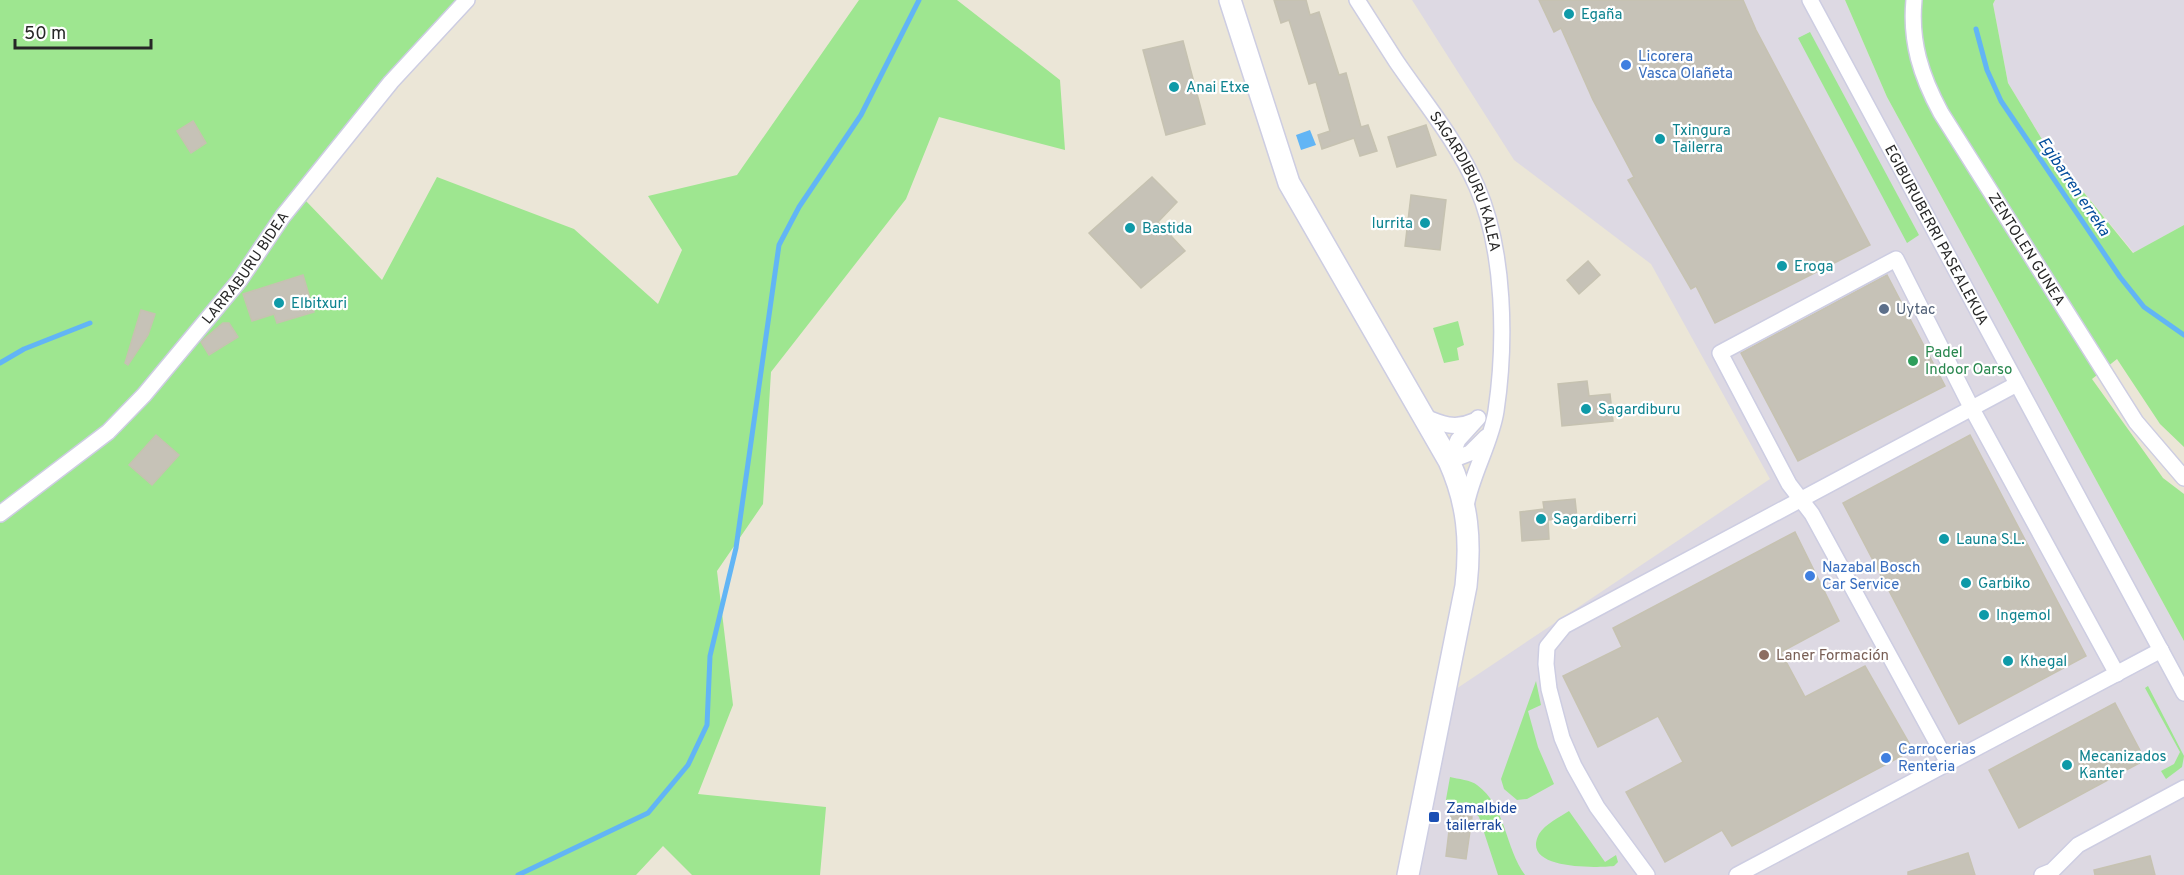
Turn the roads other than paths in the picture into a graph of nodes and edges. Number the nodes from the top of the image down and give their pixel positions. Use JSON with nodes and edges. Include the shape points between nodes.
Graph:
{"nodes":[{"id":1,"x":467,"y":0,"type":"edge"},
{"id":2,"x":1230,"y":0,"type":"edge"},
{"id":3,"x":1357,"y":0,"type":"edge"},
{"id":4,"x":1810,"y":0,"type":"edge"},
{"id":5,"x":1914,"y":0,"type":"edge"},
{"id":6,"x":2017,"y":384,"type":"junction"},
{"id":7,"x":1498,"y":388,"type":"junction"},
{"id":8,"x":1971,"y":407,"type":"junction"},
{"id":9,"x":1422,"y":415,"type":"junction"},
{"id":10,"x":1478,"y":418,"type":"junction"},
{"id":11,"x":1491,"y":429,"type":"junction"},
{"id":12,"x":1449,"y":461,"type":"junction"},
{"id":13,"x":2184,"y":478,"type":"edge"},
{"id":14,"x":1799,"y":500,"type":"junction"},
{"id":15,"x":1466,"y":509,"type":"junction"},
{"id":16,"x":0,"y":514,"type":"edge"},
{"id":17,"x":2161,"y":650,"type":"junction"},
{"id":18,"x":2117,"y":674,"type":"junction"},
{"id":19,"x":2184,"y":693,"type":"edge"},
{"id":20,"x":1948,"y":763,"type":"junction"},
{"id":21,"x":2184,"y":788,"type":"edge"},
{"id":22,"x":1408,"y":875,"type":"edge"},
{"id":23,"x":1647,"y":875,"type":"edge"},
{"id":24,"x":1737,"y":875,"type":"edge"},
{"id":25,"x":2042,"y":875,"type":"edge"}],
"edges":[{"from":1,"to":16,"type":"street","name":"LARRABURU BIDEA","via":[[391,82],[283,216],[239,281],[144,395],[108,432]]},
{"from":2,"to":9,"type":"street","via":[[1289,183]]},
{"from":3,"to":7,"type":"street","name":"SAGARDIBURU KALEA","via":[[1455,146],[1478,188],[1502,294],[1503,342]]},
{"from":4,"to":6,"type":"street","name":"EGIBURUBERRI PASEALEKUA"},
{"from":5,"to":13,"type":"street","name":"ZENTOLEN GUNEA","via":[[1912,35],[1927,88],[2136,422]]},
{"from":6,"to":8,"type":"street"},
{"from":6,"to":17,"type":"street","name":"EGIBURUBERRI PASEALEKUA"},
{"from":7,"to":10,"type":"street","name":"SAGARDIBURU KALEA","via":[[1489,407]]},
{"from":7,"to":11,"type":"street","name":"SAGARDIBURU KALEA"},
{"from":8,"to":14,"type":"street"},
{"from":8,"to":14,"type":"street","via":[[1896,259],[1720,353]]},
{"from":8,"to":18,"type":"street"},
{"from":9,"to":10,"type":"street","via":[[1456,427]]},
{"from":9,"to":12,"type":"street"},
{"from":10,"to":12,"type":"street","name":"SAGARDIBURU KALEA","via":[[1458,440]]},
{"from":11,"to":12,"type":"street","via":[[1470,453]]},
{"from":11,"to":15,"type":"street","name":"SAGARDIBURU KALEA"},
{"from":12,"to":15,"type":"street"},
{"from":14,"to":20,"type":"street","via":[[1812,514]]},
{"from":14,"to":23,"type":"street","via":[[1564,626],[1548,647],[1549,689],[1574,766],[1597,807]]},
{"from":15,"to":22,"type":"street","via":[[1470,540],[1466,586]]},
{"from":17,"to":18,"type":"street"},
{"from":17,"to":19,"type":"street","name":"EGIBURUBERRI PASEALEKUA"},
{"from":18,"to":20,"type":"street"},
{"from":20,"to":24,"type":"street"},
{"from":21,"to":25,"type":"street","via":[[2078,845],[2052,871]]}]}
